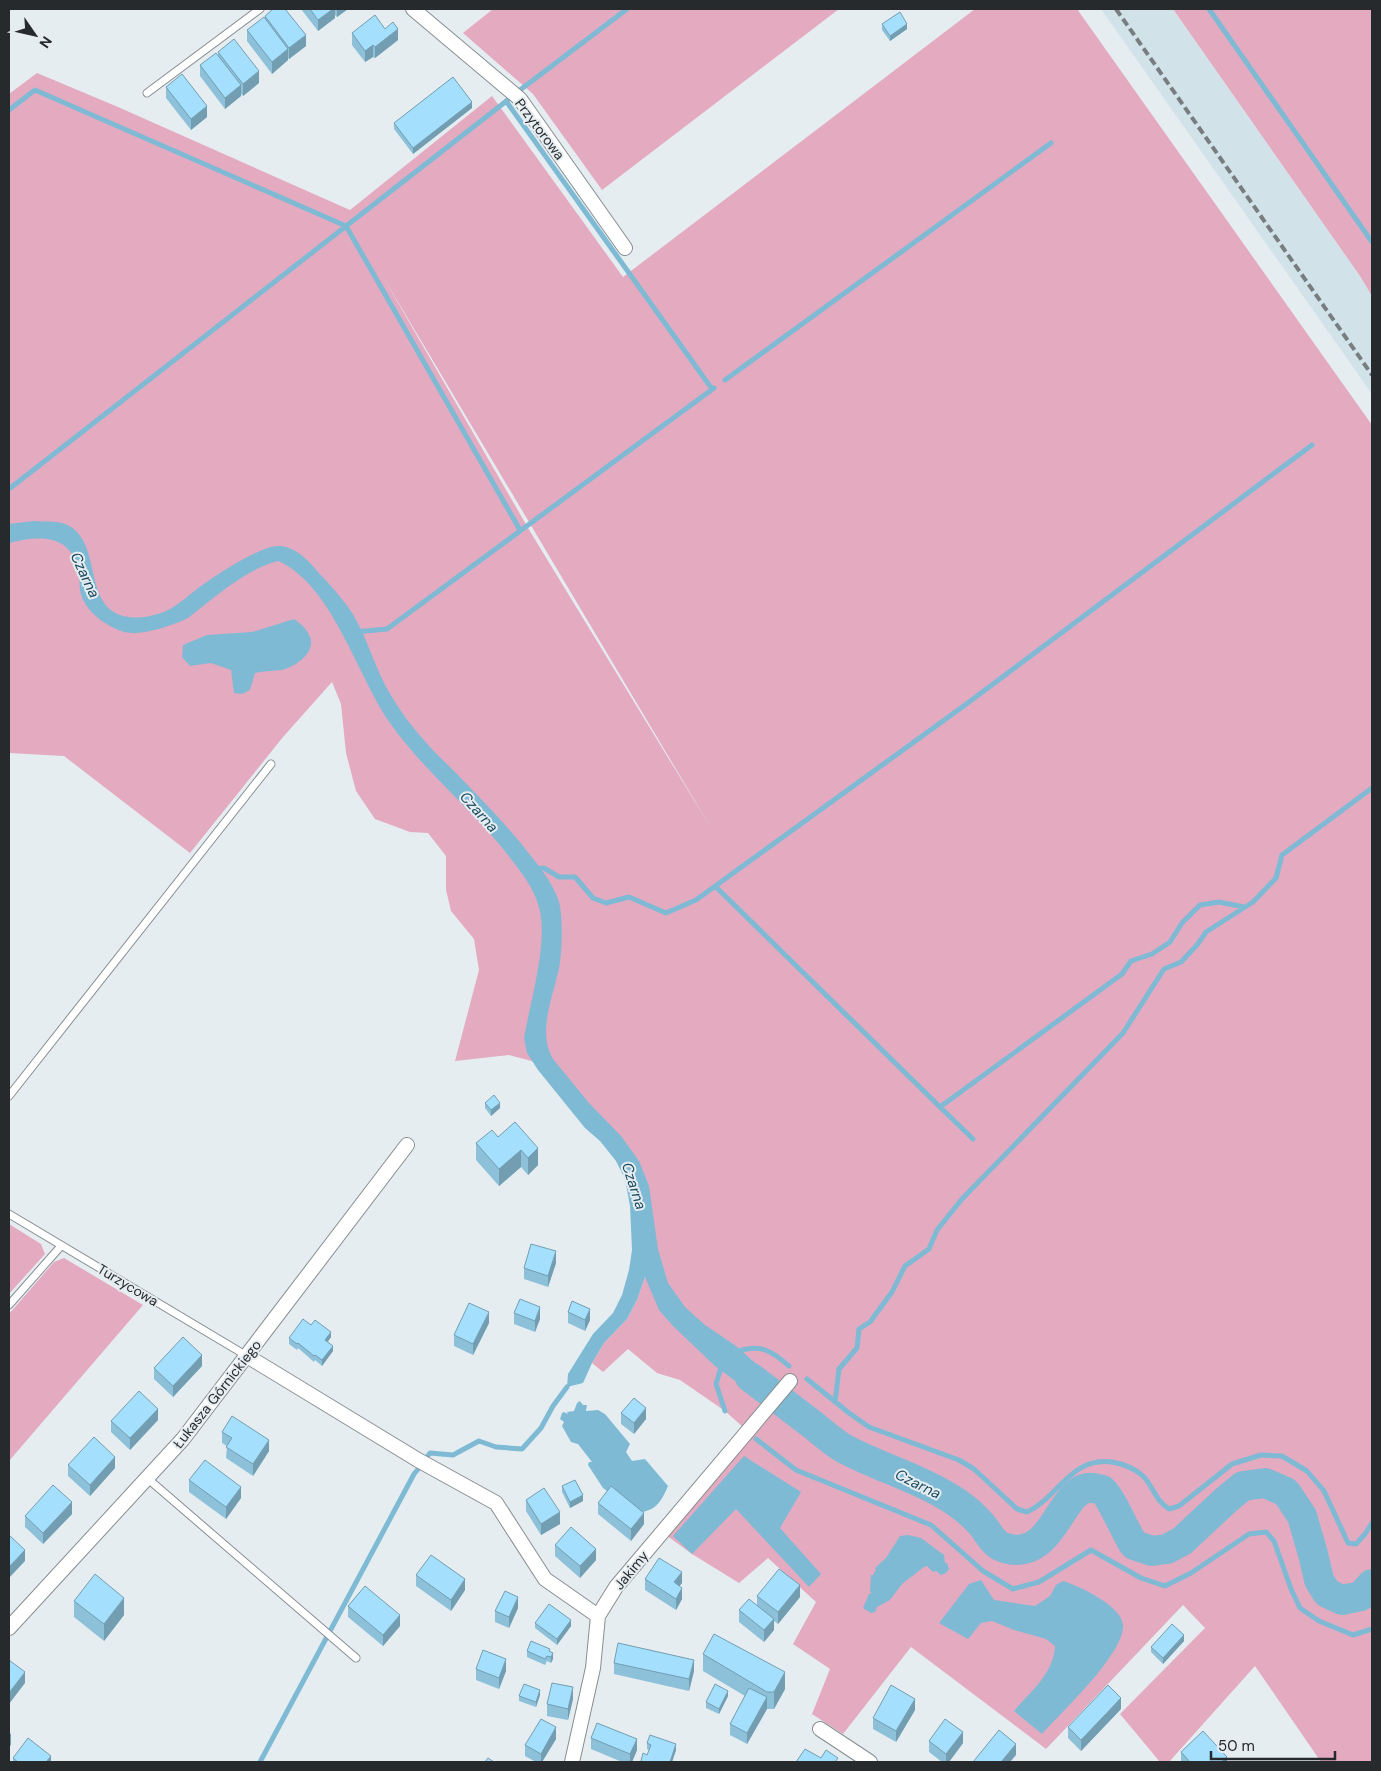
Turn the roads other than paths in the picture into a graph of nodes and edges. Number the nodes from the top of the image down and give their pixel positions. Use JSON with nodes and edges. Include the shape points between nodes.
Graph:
{"nodes":[{"id":1,"x":260,"y":9,"type":"edge"},
{"id":2,"x":413,"y":9,"type":"edge"},
{"id":3,"x":147,"y":94,"type":"dead end"},
{"id":4,"x":626,"y":248,"type":"dead end"},
{"id":5,"x":271,"y":764,"type":"dead end"},
{"id":6,"x":9,"y":1096,"type":"edge"},
{"id":7,"x":407,"y":1145,"type":"dead end"},
{"id":8,"x":9,"y":1214,"type":"edge"},
{"id":9,"x":61,"y":1246,"type":"junction"},
{"id":10,"x":9,"y":1305,"type":"edge"},
{"id":11,"x":246,"y":1356,"type":"junction"},
{"id":12,"x":790,"y":1381,"type":"dead end"},
{"id":13,"x":147,"y":1478,"type":"junction"},
{"id":14,"x":598,"y":1616,"type":"junction"},
{"id":15,"x":9,"y":1628,"type":"edge"},
{"id":16,"x":356,"y":1658,"type":"dead end"},
{"id":17,"x":820,"y":1729,"type":"dead end"},
{"id":18,"x":572,"y":1762,"type":"edge"},
{"id":19,"x":870,"y":1762,"type":"edge"}],
"edges":[{"from":1,"to":3,"type":"lane"},
{"from":2,"to":4,"type":"street","name":"Przytorowa","via":[[520,99]]},
{"from":5,"to":6,"type":"lane"},
{"from":7,"to":11,"type":"street","name":"Łukasza Górnickiego"},
{"from":8,"to":9,"type":"lane","name":"Turzycowa"},
{"from":9,"to":10,"type":"lane"},
{"from":9,"to":11,"type":"lane","name":"Turzycowa"},
{"from":11,"to":13,"type":"street","name":"Łukasza Górnickiego","via":[[183,1439]]},
{"from":11,"to":14,"type":"street","via":[[496,1503],[545,1580]]},
{"from":12,"to":14,"type":"street","name":"Jakimy","via":[[616,1587]]},
{"from":13,"to":15,"type":"street","name":"Łukasza Górnickiego"},
{"from":13,"to":16,"type":"lane"},
{"from":14,"to":18,"type":"street","name":"Jakimy","via":[[594,1668]]},
{"from":17,"to":19,"type":"street"}]}
